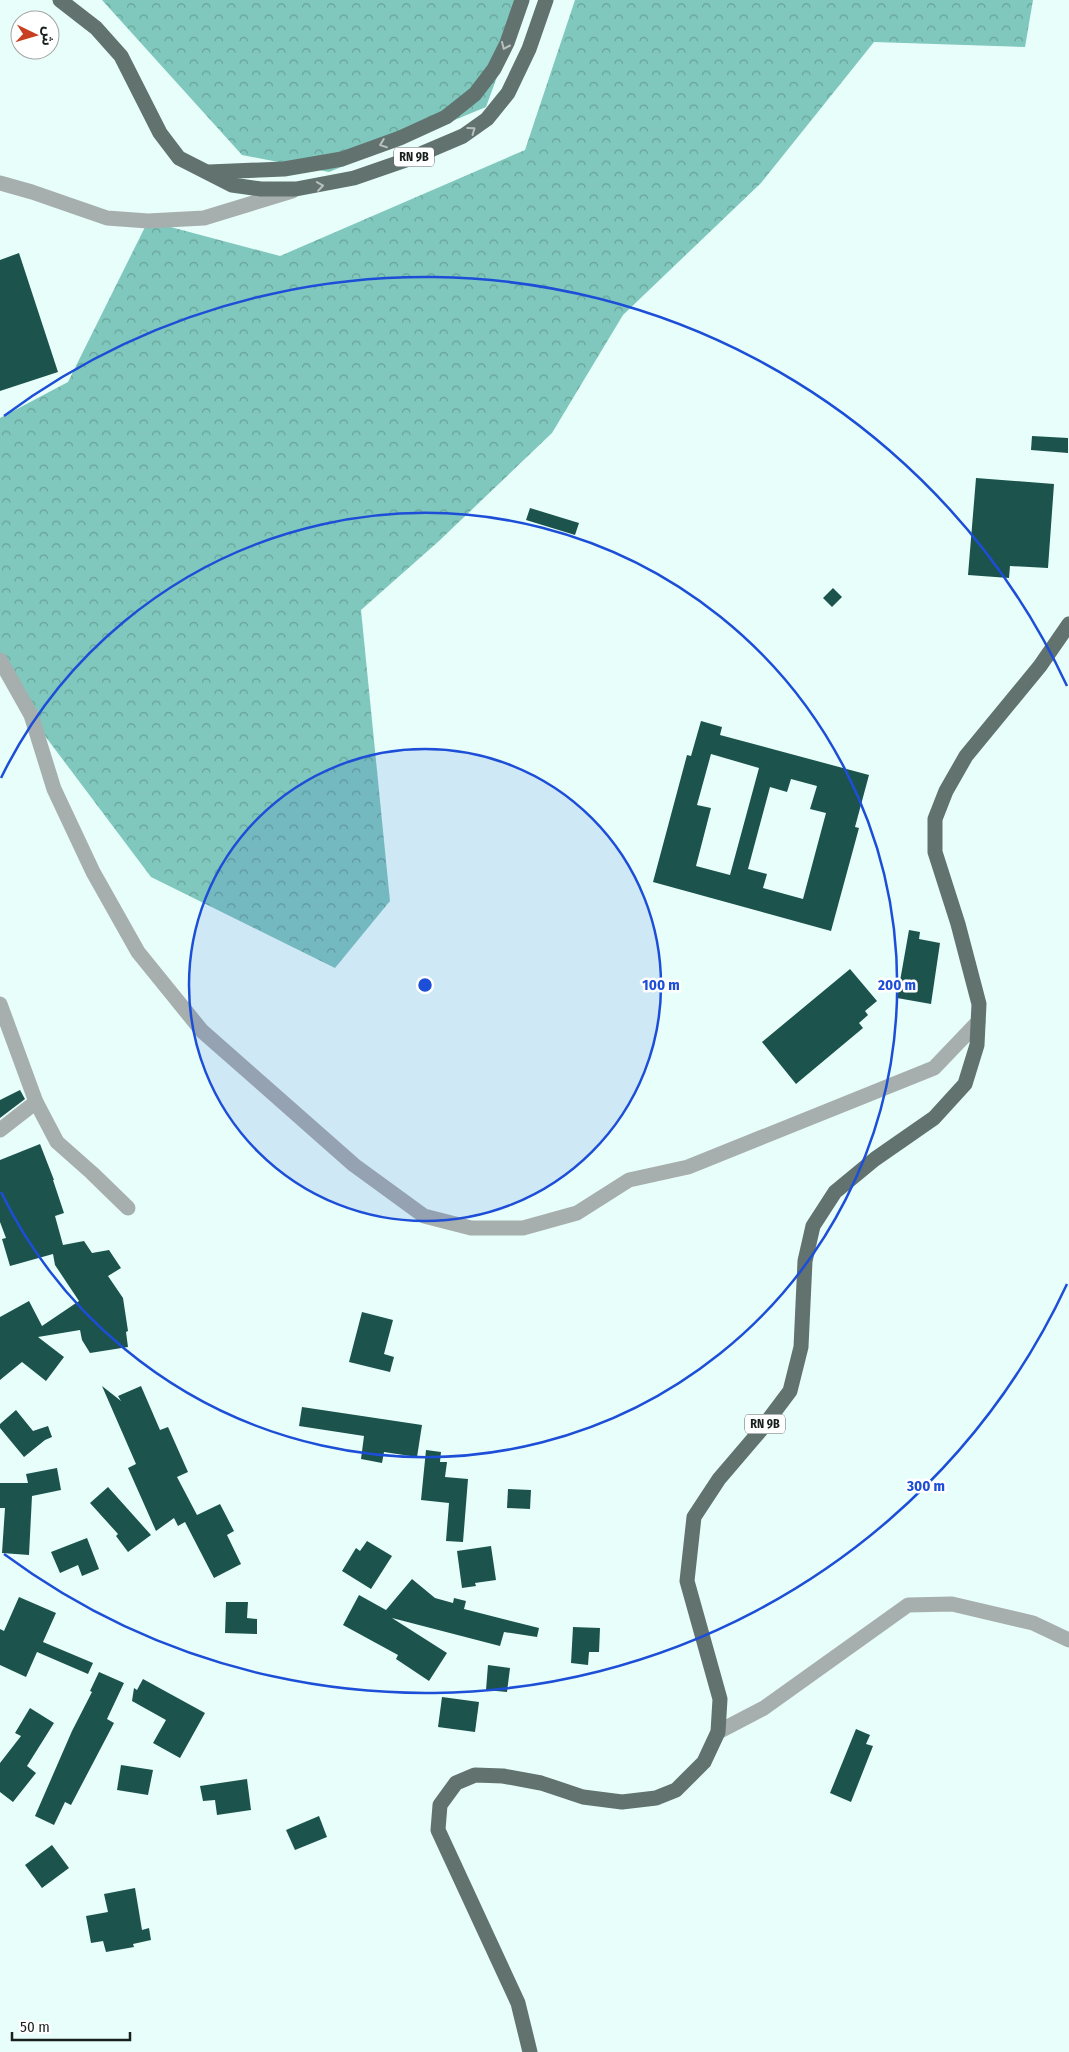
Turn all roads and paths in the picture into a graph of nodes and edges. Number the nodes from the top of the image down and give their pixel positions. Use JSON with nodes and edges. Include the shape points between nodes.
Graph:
{"nodes":[{"id":1,"x":60,"y":0,"type":"edge"},
{"id":2,"x":522,"y":0,"type":"edge"},
{"id":3,"x":546,"y":0,"type":"edge"},
{"id":4,"x":205,"y":172,"type":"junction"},
{"id":5,"x":0,"y":183,"type":"edge"},
{"id":6,"x":296,"y":189,"type":"junction"},
{"id":7,"x":1069,"y":624,"type":"edge"},
{"id":8,"x":0,"y":660,"type":"edge"},
{"id":9,"x":0,"y":1004,"type":"edge"},
{"id":10,"x":978,"y":1022,"type":"junction"},
{"id":11,"x":36,"y":1102,"type":"junction"},
{"id":12,"x":0,"y":1130,"type":"edge"},
{"id":13,"x":128,"y":1208,"type":"dead end"},
{"id":14,"x":1069,"y":1640,"type":"edge"},
{"id":15,"x":718,"y":1732,"type":"junction"},
{"id":16,"x":530,"y":2052,"type":"edge"}],
"edges":[{"from":1,"to":4,"type":"main road","number":"RN 9B","via":[[96,28],[120,56],[160,133],[179,158]]},
{"from":2,"to":4,"type":"main road","number":"RN 9B","one_way":true,"via":[[494,69],[475,94],[446,117],[342,159],[284,169]]},
{"from":6,"to":3,"type":"main road","number":"RN 9B","one_way":true,"via":[[354,178],[409,159],[463,136],[487,119],[508,93],[520,70]]},
{"from":4,"to":6,"type":"main road","number":"RN 9B","via":[[246,188]]},
{"from":5,"to":6,"type":"street","via":[[107,218],[148,221],[204,218]]},
{"from":7,"to":10,"type":"main road","number":"RN 9B","via":[[1040,666],[966,756],[935,819],[935,852],[979,1004]]},
{"from":8,"to":10,"type":"street","via":[[31,715],[54,789],[93,872],[138,952],[202,1031],[354,1164],[424,1216],[471,1228],[523,1228],[577,1213],[629,1180],[688,1167],[934,1068]]},
{"from":9,"to":11,"type":"street"},
{"from":10,"to":15,"type":"main road","number":"RN 9B","via":[[977,1045],[965,1084],[934,1118],[874,1159],[835,1192],[813,1226],[805,1261],[801,1347],[790,1391],[719,1479],[694,1516],[687,1582],[720,1699]]},
{"from":11,"to":12,"type":"street"},
{"from":11,"to":13,"type":"street","via":[[56,1142]]},
{"from":14,"to":15,"type":"street","via":[[1033,1623],[952,1604],[908,1605],[764,1708]]},
{"from":15,"to":16,"type":"main road","number":"RN 9B","via":[[704,1762],[676,1790],[656,1798],[622,1802],[583,1797],[541,1783],[503,1776],[475,1775],[456,1783],[440,1805],[438,1830],[518,2003]]}]}
